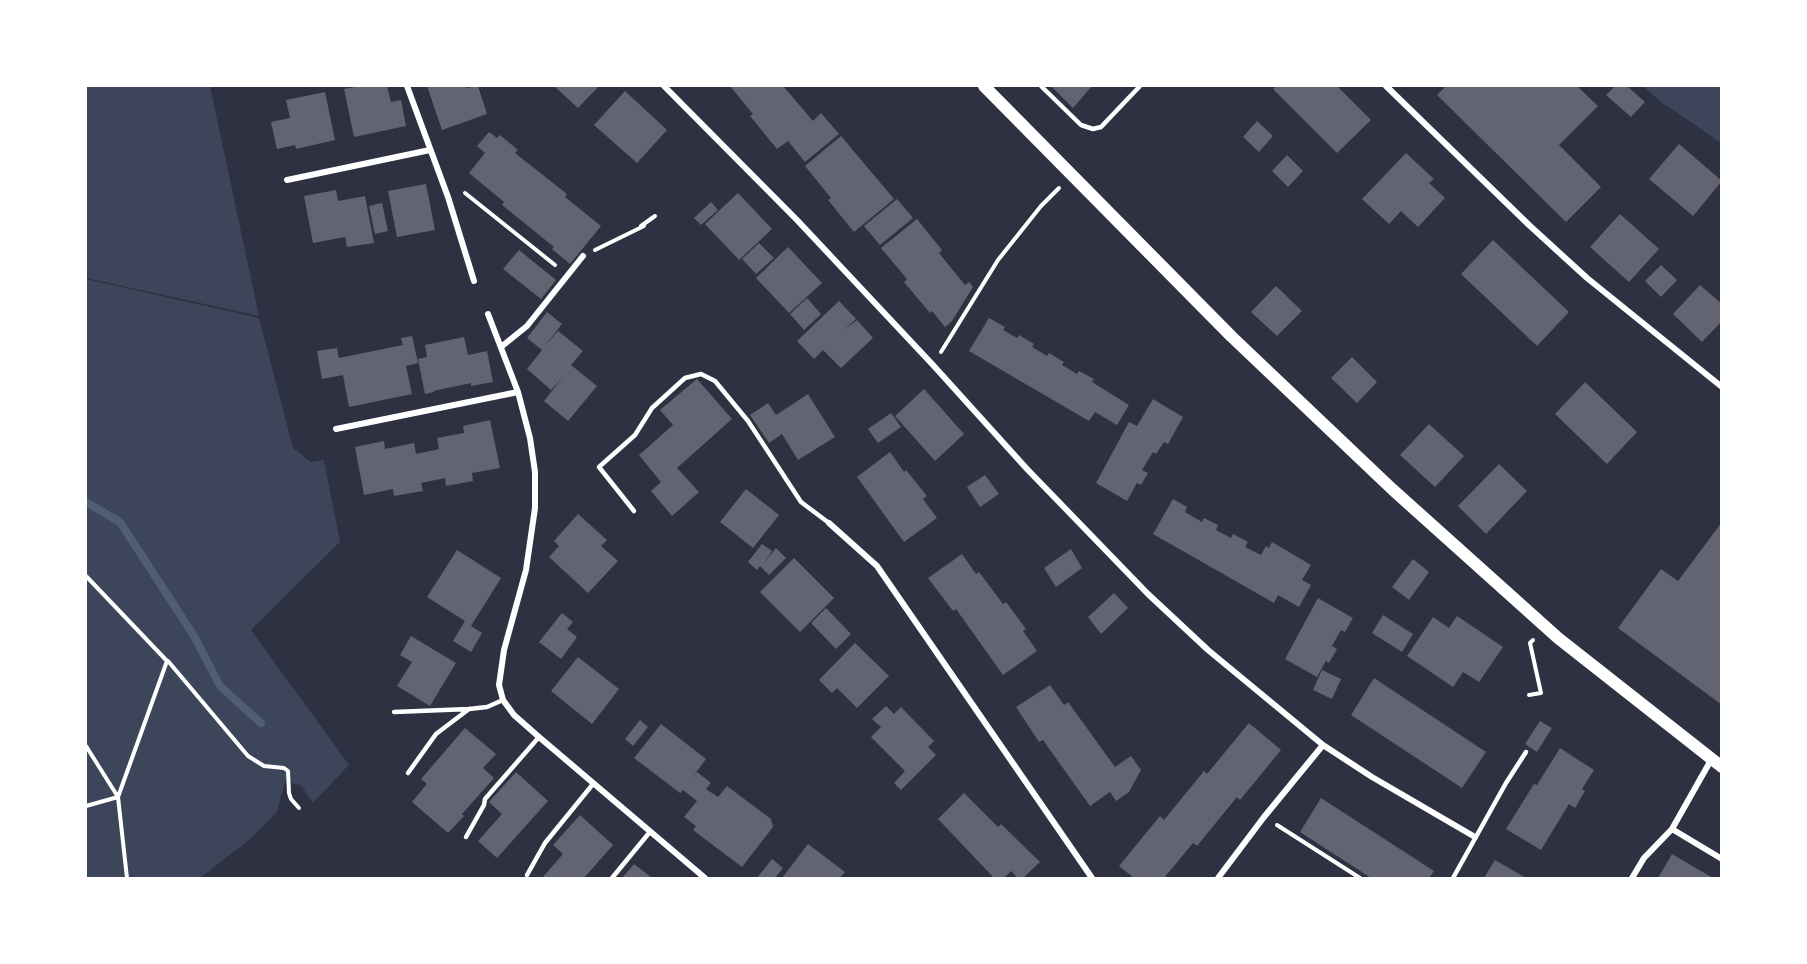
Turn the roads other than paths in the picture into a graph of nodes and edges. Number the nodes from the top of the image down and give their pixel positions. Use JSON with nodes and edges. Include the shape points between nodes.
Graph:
{"nodes":[{"id":1,"x":407,"y":86,"type":"edge"},
{"id":2,"x":664,"y":86,"type":"edge"},
{"id":3,"x":984,"y":86,"type":"edge"},
{"id":4,"x":1041,"y":86,"type":"edge"},
{"id":5,"x":1140,"y":86,"type":"edge"},
{"id":6,"x":1386,"y":86,"type":"edge"},
{"id":7,"x":430,"y":150,"type":"junction"},
{"id":8,"x":287,"y":180,"type":"dead end"},
{"id":9,"x":584,"y":256,"type":"road end"},
{"id":10,"x":474,"y":281,"type":"dead end"},
{"id":11,"x":488,"y":314,"type":"dead end"},
{"id":12,"x":501,"y":347,"type":"junction"},
{"id":13,"x":1722,"y":387,"type":"edge"},
{"id":14,"x":518,"y":392,"type":"junction"},
{"id":15,"x":336,"y":429,"type":"dead end"},
{"id":16,"x":634,"y":511,"type":"dead end"},
{"id":17,"x":830,"y":523,"type":"joint"},
{"id":18,"x":503,"y":700,"type":"junction"},
{"id":19,"x":469,"y":710,"type":"junction"},
{"id":20,"x":394,"y":712,"type":"dead end"},
{"id":21,"x":539,"y":737,"type":"junction"},
{"id":22,"x":1323,"y":745,"type":"junction"},
{"id":23,"x":1526,"y":752,"type":"dead end"},
{"id":24,"x":1716,"y":763,"type":"edge"},
{"id":25,"x":408,"y":773,"type":"dead end"},
{"id":26,"x":593,"y":784,"type":"junction"},
{"id":27,"x":1672,"y":829,"type":"junction"},
{"id":28,"x":649,"y":833,"type":"junction"},
{"id":29,"x":466,"y":837,"type":"dead end"},
{"id":30,"x":1475,"y":837,"type":"junction"},
{"id":31,"x":1722,"y":859,"type":"edge"},
{"id":32,"x":527,"y":875,"type":"dead end"},
{"id":33,"x":703,"y":878,"type":"edge"},
{"id":34,"x":612,"y":879,"type":"edge"},
{"id":35,"x":1092,"y":879,"type":"edge"},
{"id":36,"x":1218,"y":879,"type":"edge"},
{"id":37,"x":1453,"y":879,"type":"edge"},
{"id":38,"x":1632,"y":879,"type":"edge"}],
"edges":[{"from":1,"to":7,"type":"street"},
{"from":2,"to":22,"type":"street","via":[[797,220],[1148,594],[1208,650]]},
{"from":3,"to":24,"type":"main road","via":[[1232,337],[1392,489],[1558,638]]},
{"from":4,"to":5,"type":"lane","via":[[1081,125],[1093,129],[1101,127]]},
{"from":6,"to":13,"type":"street","via":[[1573,265]]},
{"from":7,"to":8,"type":"street"},
{"from":7,"to":10,"type":"street"},
{"from":9,"to":12,"type":"street","via":[[527,326]]},
{"from":11,"to":12,"type":"street"},
{"from":12,"to":14,"type":"street"},
{"from":14,"to":15,"type":"street"},
{"from":14,"to":18,"type":"street","via":[[535,472],[535,508],[526,570],[504,650],[499,685]]},
{"from":16,"to":17,"type":"lane","via":[[599,467],[635,435],[652,408],[685,378],[701,374],[716,381],[748,421],[801,502]]},
{"from":17,"to":35,"type":"street","via":[[877,566]]},
{"from":18,"to":19,"type":"lane"},
{"from":18,"to":21,"type":"street"},
{"from":19,"to":20,"type":"lane"},
{"from":19,"to":25,"type":"lane","via":[[436,734]]},
{"from":21,"to":26,"type":"street"},
{"from":21,"to":29,"type":"lane","via":[[485,799]]},
{"from":22,"to":30,"type":"street"},
{"from":22,"to":36,"type":"street"},
{"from":23,"to":30,"type":"lane"},
{"from":24,"to":27,"type":"street"},
{"from":26,"to":28,"type":"street"},
{"from":26,"to":32,"type":"lane","via":[[545,843]]},
{"from":27,"to":31,"type":"street"},
{"from":27,"to":38,"type":"street","via":[[1644,858]]},
{"from":28,"to":33,"type":"street"},
{"from":28,"to":34,"type":"lane"},
{"from":30,"to":37,"type":"lane"}]}
